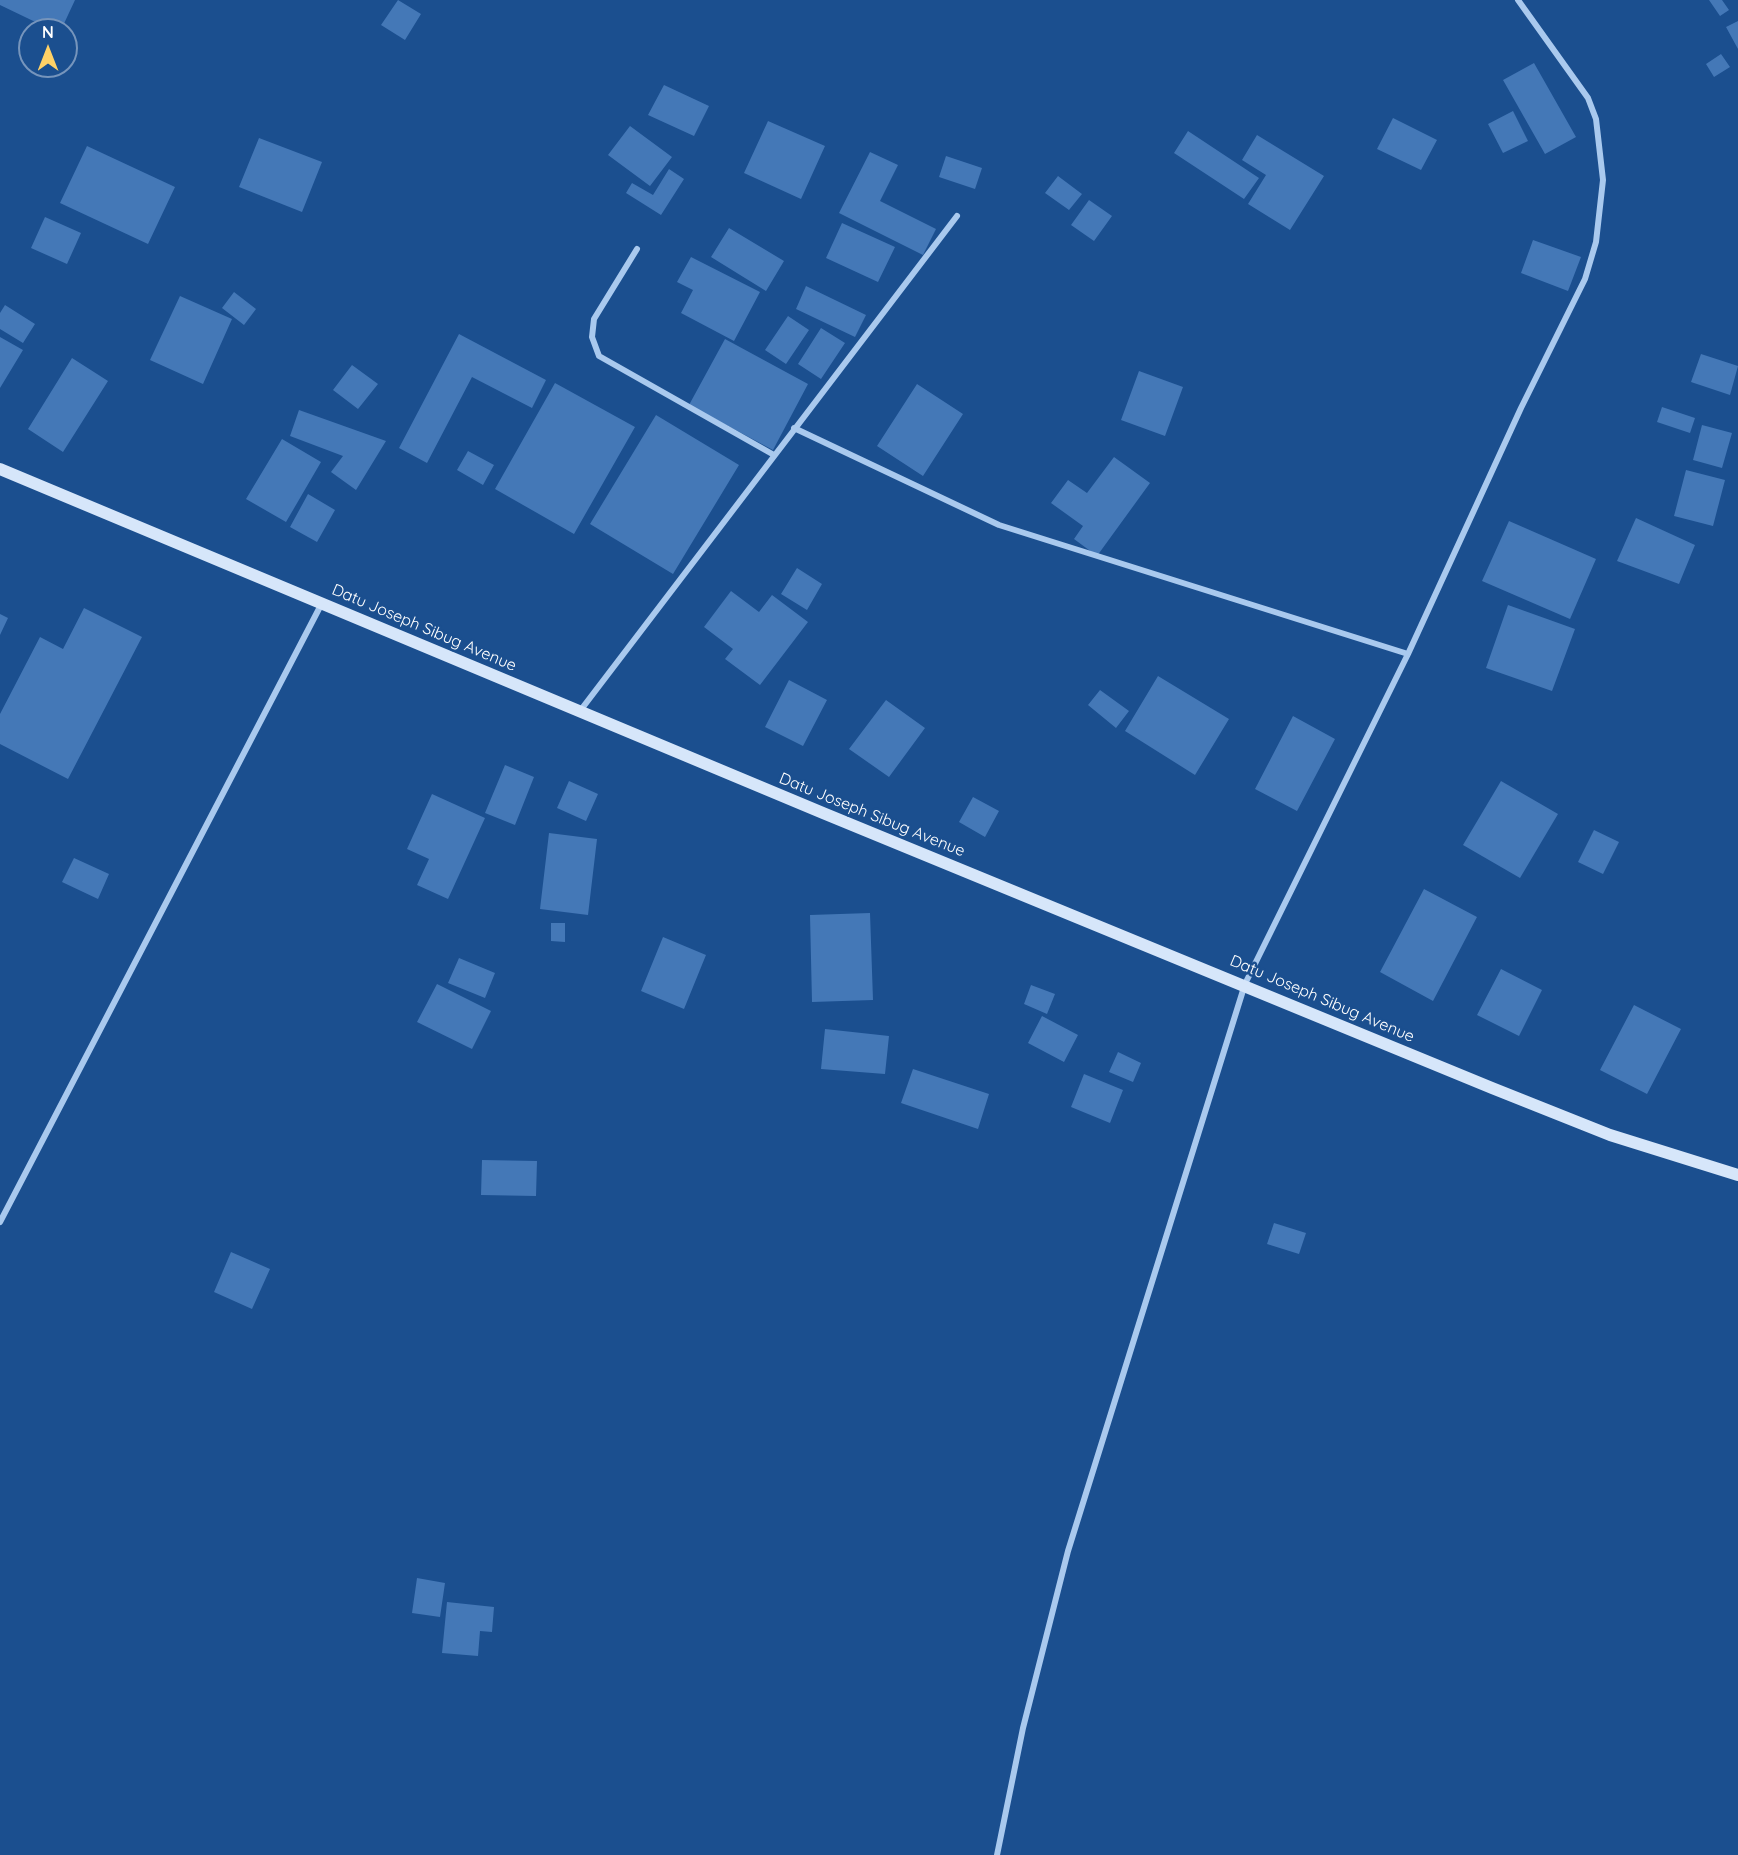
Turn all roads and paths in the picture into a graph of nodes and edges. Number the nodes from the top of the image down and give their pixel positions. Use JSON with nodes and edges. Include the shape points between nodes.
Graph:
{"nodes":[{"id":1,"x":1518,"y":0,"type":"edge"},
{"id":2,"x":957,"y":216,"type":"dead end"},
{"id":3,"x":637,"y":249,"type":"dead end"},
{"id":4,"x":794,"y":428,"type":"junction"},
{"id":5,"x":774,"y":455,"type":"junction"},
{"id":6,"x":0,"y":469,"type":"edge"},
{"id":7,"x":322,"y":603,"type":"junction"},
{"id":8,"x":1408,"y":654,"type":"junction"},
{"id":9,"x":580,"y":711,"type":"junction"},
{"id":10,"x":1245,"y":984,"type":"junction"},
{"id":11,"x":1738,"y":1175,"type":"edge"},
{"id":12,"x":0,"y":1222,"type":"edge"},
{"id":13,"x":997,"y":1855,"type":"edge"}],
"edges":[{"from":1,"to":8,"type":"street","via":[[1588,98],[1596,119],[1603,180],[1596,243],[1585,279]]},
{"from":2,"to":4,"type":"street"},
{"from":3,"to":5,"type":"street","via":[[594,319],[592,337],[599,356]]},
{"from":4,"to":5,"type":"street"},
{"from":4,"to":8,"type":"street","via":[[999,525]]},
{"from":5,"to":9,"type":"street"},
{"from":6,"to":7,"type":"main road","name":"Datu Joseph Sibug Avenue"},
{"from":7,"to":9,"type":"main road","name":"Datu Joseph Sibug Avenue"},
{"from":7,"to":12,"type":"street"},
{"from":8,"to":10,"type":"street"},
{"from":9,"to":10,"type":"main road","name":"Datu Joseph Sibug Avenue"},
{"from":10,"to":11,"type":"main road","name":"Datu Joseph Sibug Avenue","via":[[1610,1136]]},
{"from":10,"to":13,"type":"street","via":[[1068,1551],[1023,1728]]}]}
